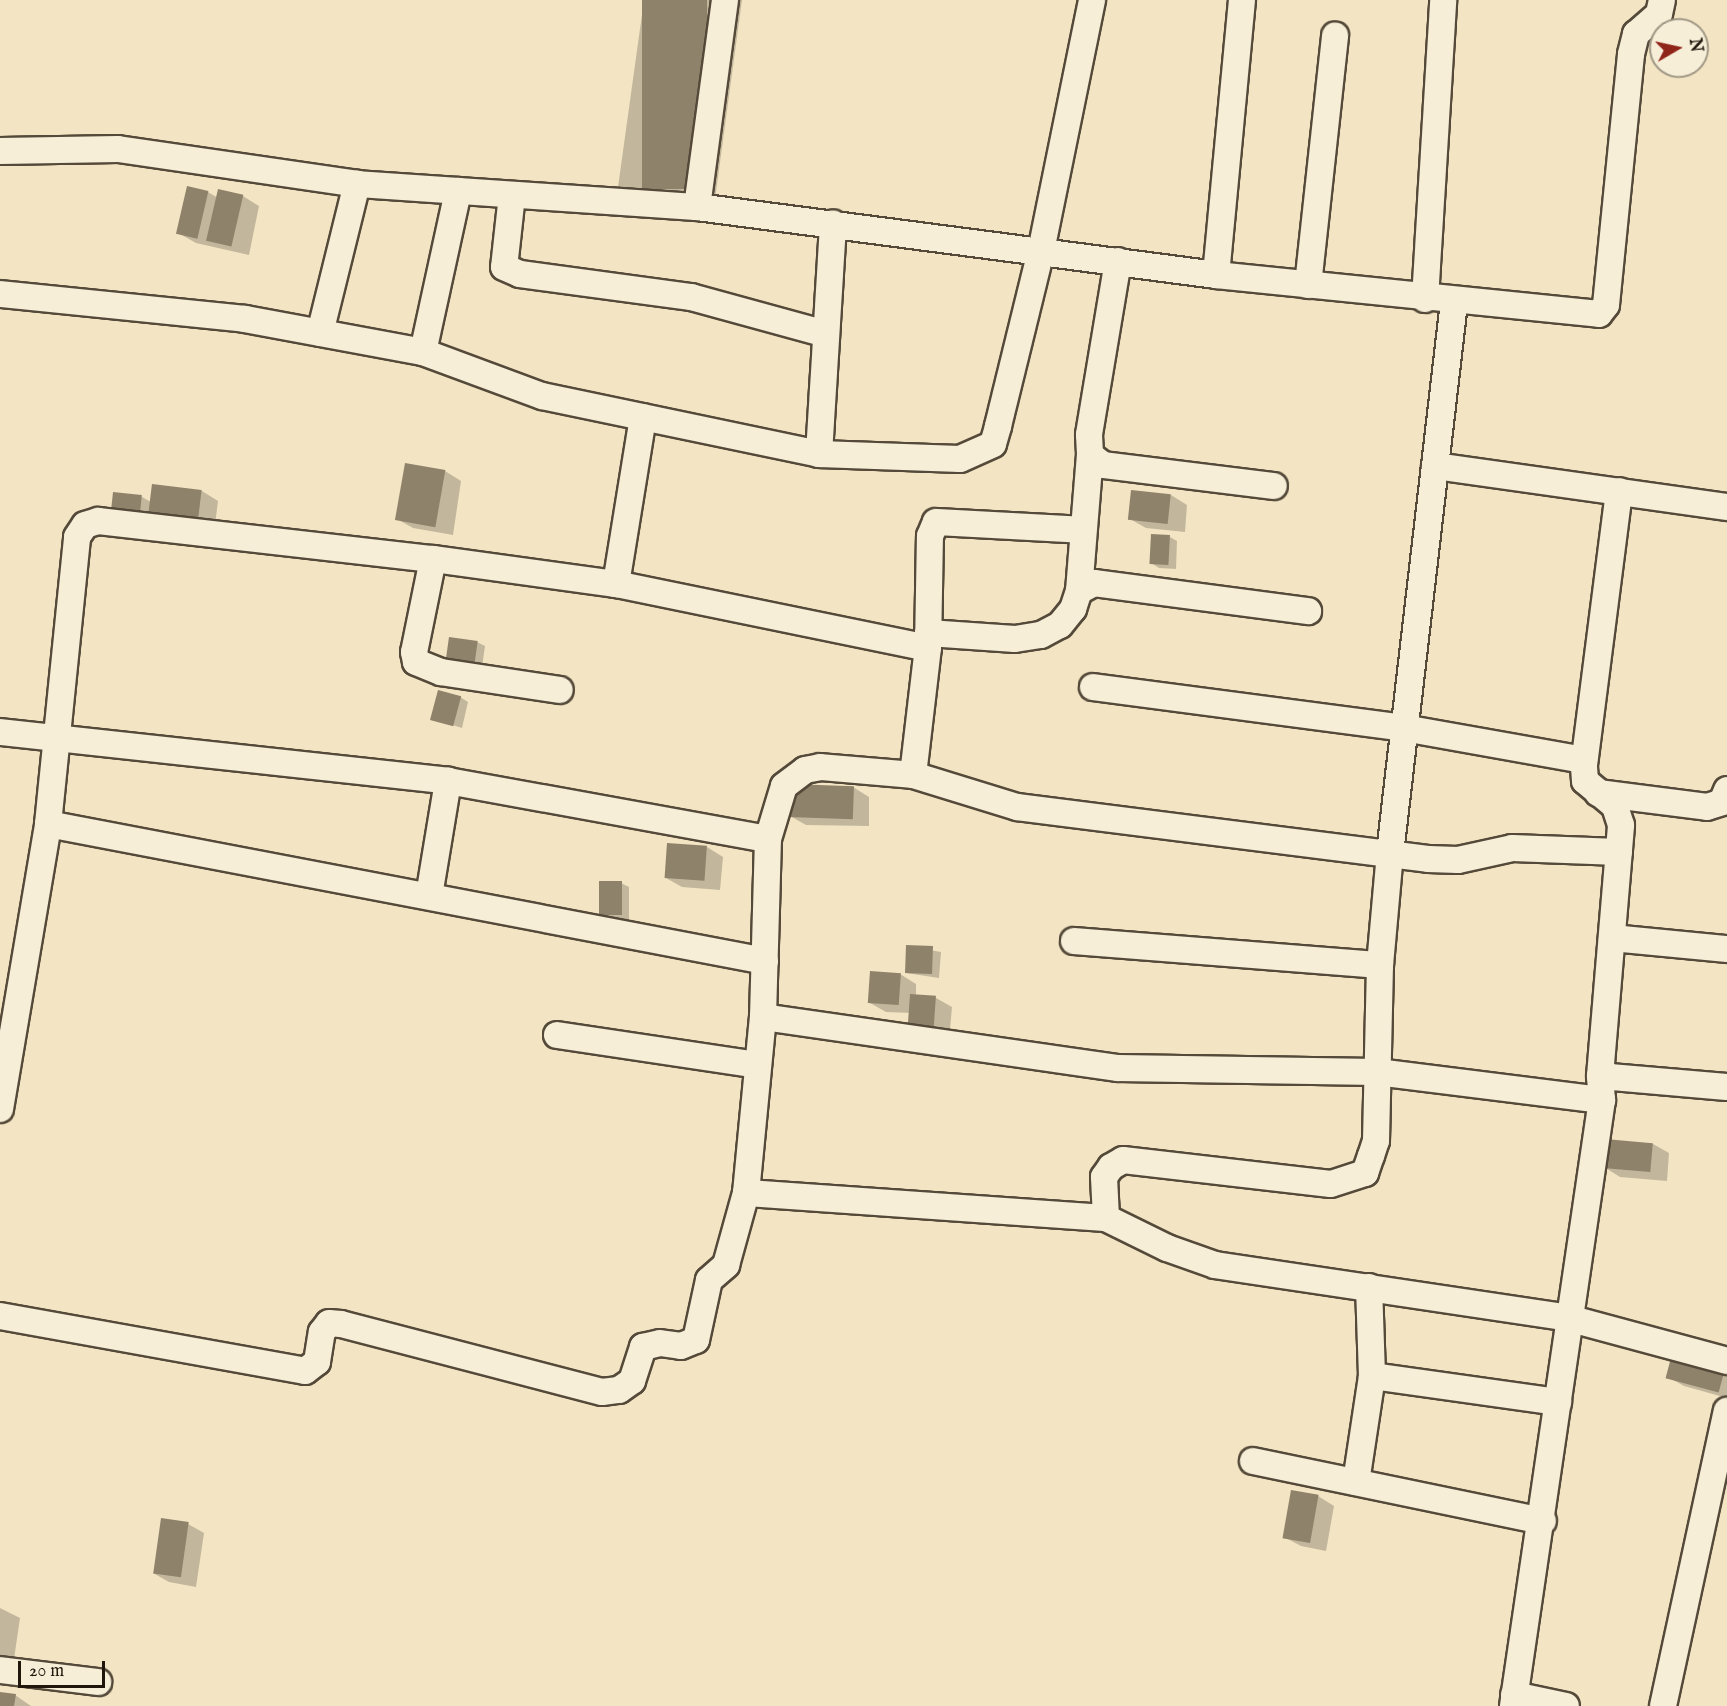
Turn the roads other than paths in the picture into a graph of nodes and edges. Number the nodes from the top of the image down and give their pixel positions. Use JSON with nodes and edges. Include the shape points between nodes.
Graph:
{"nodes":[{"id":1,"x":725,"y":0,"type":"edge"},
{"id":2,"x":1092,"y":0,"type":"edge"},
{"id":3,"x":1242,"y":0,"type":"edge"},
{"id":4,"x":1662,"y":0,"type":"edge"},
{"id":5,"x":1443,"y":1,"type":"edge"},
{"id":6,"x":1335,"y":36,"type":"dead end"},
{"id":7,"x":0,"y":151,"type":"edge"},
{"id":8,"x":357,"y":184,"type":"junction"},
{"id":9,"x":458,"y":191,"type":"junction"},
{"id":10,"x":512,"y":195,"type":"junction"},
{"id":11,"x":698,"y":207,"type":"junction"},
{"id":12,"x":833,"y":223,"type":"junction"},
{"id":13,"x":1041,"y":251,"type":"junction"},
{"id":14,"x":1118,"y":261,"type":"junction"},
{"id":15,"x":1216,"y":274,"type":"junction"},
{"id":16,"x":1308,"y":285,"type":"junction"},
{"id":17,"x":0,"y":294,"type":"edge"},
{"id":18,"x":1425,"y":299,"type":"junction"},
{"id":19,"x":1454,"y":302,"type":"junction"},
{"id":20,"x":320,"y":333,"type":"junction"},
{"id":21,"x":826,"y":334,"type":"junction"},
{"id":22,"x":423,"y":352,"type":"junction"},
{"id":23,"x":643,"y":417,"type":"junction"},
{"id":24,"x":819,"y":454,"type":"junction"},
{"id":25,"x":1090,"y":455,"type":"junction"},
{"id":26,"x":1435,"y":465,"type":"junction"},
{"id":27,"x":1274,"y":486,"type":"dead end"},
{"id":28,"x":1619,"y":491,"type":"junction"},
{"id":29,"x":1727,"y":507,"type":"edge"},
{"id":30,"x":1082,"y":530,"type":"junction"},
{"id":31,"x":433,"y":559,"type":"junction"},
{"id":32,"x":616,"y":584,"type":"junction"},
{"id":33,"x":1079,"y":591,"type":"junction"},
{"id":34,"x":1308,"y":611,"type":"dead end"},
{"id":35,"x":928,"y":641,"type":"junction"},
{"id":36,"x":1093,"y":687,"type":"dead end"},
{"id":37,"x":560,"y":690,"type":"dead end"},
{"id":38,"x":1404,"y":728,"type":"junction"},
{"id":39,"x":0,"y":732,"type":"edge"},
{"id":40,"x":59,"y":739,"type":"junction"},
{"id":41,"x":1584,"y":760,"type":"junction"},
{"id":42,"x":913,"y":775,"type":"junction"},
{"id":43,"x":448,"y":781,"type":"junction"},
{"id":44,"x":1727,"y":790,"type":"edge"},
{"id":45,"x":1598,"y":793,"type":"junction"},
{"id":46,"x":48,"y":824,"type":"junction"},
{"id":47,"x":768,"y":839,"type":"junction"},
{"id":48,"x":1619,"y":852,"type":"junction"},
{"id":49,"x":1390,"y":853,"type":"junction"},
{"id":50,"x":429,"y":896,"type":"junction"},
{"id":51,"x":1612,"y":938,"type":"junction"},
{"id":52,"x":1074,"y":941,"type":"dead end"},
{"id":53,"x":1727,"y":949,"type":"edge"},
{"id":54,"x":765,"y":961,"type":"junction"},
{"id":55,"x":1380,"y":965,"type":"junction"},
{"id":56,"x":763,"y":1017,"type":"junction"},
{"id":57,"x":557,"y":1035,"type":"dead end"},
{"id":58,"x":758,"y":1065,"type":"junction"},
{"id":59,"x":1377,"y":1072,"type":"junction"},
{"id":60,"x":1727,"y":1087,"type":"edge"},
{"id":61,"x":1601,"y":1088,"type":"junction"},
{"id":62,"x":0,"y":1109,"type":"edge"},
{"id":63,"x":746,"y":1193,"type":"junction"},
{"id":64,"x":1106,"y":1218,"type":"junction"},
{"id":65,"x":1369,"y":1287,"type":"junction"},
{"id":66,"x":0,"y":1316,"type":"edge"},
{"id":67,"x":1568,"y":1318,"type":"junction"},
{"id":68,"x":1727,"y":1361,"type":"edge"},
{"id":69,"x":1372,"y":1377,"type":"junction"},
{"id":70,"x":1558,"y":1402,"type":"junction"},
{"id":71,"x":1727,"y":1411,"type":"edge"},
{"id":72,"x":1253,"y":1461,"type":"dead end"},
{"id":73,"x":1356,"y":1482,"type":"junction"},
{"id":74,"x":1543,"y":1521,"type":"junction"},
{"id":75,"x":0,"y":1670,"type":"edge"},
{"id":76,"x":98,"y":1682,"type":"dead end"},
{"id":77,"x":1514,"y":1701,"type":"edge"},
{"id":78,"x":1566,"y":1706,"type":"edge"},
{"id":79,"x":1663,"y":1706,"type":"edge"}],
"edges":[{"from":1,"to":11,"type":"street"},
{"from":2,"to":13,"type":"street"},
{"from":3,"to":15,"type":"street"},
{"from":4,"to":19,"type":"street","via":[[1659,14],[1636,34],[1631,54],[1606,304],[1599,314]]},
{"from":5,"to":18,"type":"street"},
{"from":6,"to":16,"type":"street"},
{"from":7,"to":8,"type":"street","via":[[118,148]]},
{"from":8,"to":9,"type":"street"},
{"from":8,"to":20,"type":"street"},
{"from":9,"to":10,"type":"street"},
{"from":9,"to":22,"type":"street"},
{"from":10,"to":11,"type":"street"},
{"from":10,"to":21,"type":"street","via":[[504,267],[520,274],[680,295]]},
{"from":11,"to":12,"type":"street"},
{"from":12,"to":13,"type":"street"},
{"from":12,"to":21,"type":"street"},
{"from":13,"to":14,"type":"street"},
{"from":13,"to":24,"type":"street","via":[[993,444],[960,459]]},
{"from":14,"to":15,"type":"street"},
{"from":14,"to":25,"type":"street","via":[[1089,435]]},
{"from":15,"to":16,"type":"street"},
{"from":16,"to":18,"type":"street"},
{"from":17,"to":20,"type":"street","via":[[245,319]]},
{"from":18,"to":19,"type":"street"},
{"from":19,"to":26,"type":"street"},
{"from":20,"to":22,"type":"street"},
{"from":21,"to":24,"type":"street"},
{"from":22,"to":23,"type":"street","via":[[542,396]]},
{"from":23,"to":24,"type":"street"},
{"from":23,"to":32,"type":"street"},
{"from":25,"to":27,"type":"street","via":[[1103,465]]},
{"from":25,"to":30,"type":"street"},
{"from":26,"to":28,"type":"street"},
{"from":26,"to":38,"type":"street"},
{"from":28,"to":29,"type":"street"},
{"from":28,"to":41,"type":"street"},
{"from":30,"to":33,"type":"street"},
{"from":30,"to":35,"type":"street","via":[[936,522],[930,536]]},
{"from":31,"to":32,"type":"street"},
{"from":31,"to":37,"type":"street","via":[[414,651],[416,662],[441,672]]},
{"from":31,"to":40,"type":"street","via":[[98,521],[85,525],[77,537]]},
{"from":32,"to":35,"type":"street"},
{"from":33,"to":34,"type":"street","via":[[1094,583],[1112,583]]},
{"from":33,"to":35,"type":"street","via":[[1060,625],[1041,635]]},
{"from":35,"to":42,"type":"street"},
{"from":36,"to":38,"type":"street"},
{"from":38,"to":41,"type":"street"},
{"from":38,"to":49,"type":"street"},
{"from":39,"to":40,"type":"street"},
{"from":40,"to":43,"type":"street"},
{"from":40,"to":46,"type":"street"},
{"from":41,"to":45,"type":"street","via":[[1586,781]]},
{"from":42,"to":47,"type":"street","via":[[820,767],[805,770],[784,786]]},
{"from":42,"to":49,"type":"street","via":[[1017,807]]},
{"from":43,"to":47,"type":"street"},
{"from":43,"to":50,"type":"street"},
{"from":44,"to":45,"type":"street","via":[[1722,802],[1707,807]]},
{"from":45,"to":48,"type":"street","via":[[1615,806],[1621,825]]},
{"from":46,"to":50,"type":"street"},
{"from":46,"to":62,"type":"street"},
{"from":47,"to":54,"type":"street"},
{"from":48,"to":49,"type":"street","via":[[1512,848],[1458,860]]},
{"from":48,"to":51,"type":"street"},
{"from":49,"to":55,"type":"street"},
{"from":50,"to":54,"type":"street"},
{"from":51,"to":53,"type":"street"},
{"from":51,"to":61,"type":"street"},
{"from":52,"to":55,"type":"street"},
{"from":54,"to":56,"type":"street"},
{"from":55,"to":59,"type":"street"},
{"from":56,"to":58,"type":"street"},
{"from":56,"to":59,"type":"street","via":[[1118,1068]]},
{"from":57,"to":58,"type":"street"},
{"from":58,"to":63,"type":"street"},
{"from":59,"to":61,"type":"street"},
{"from":59,"to":64,"type":"street","via":[[1376,1141],[1365,1173],[1331,1184],[1124,1160],[1111,1167],[1104,1177]]},
{"from":60,"to":61,"type":"street"},
{"from":61,"to":67,"type":"street"},
{"from":63,"to":64,"type":"street"},
{"from":63,"to":66,"type":"street","via":[[726,1265],[709,1280],[696,1340],[681,1346],[660,1343],[643,1347],[632,1381],[619,1390],[602,1392],[340,1324],[329,1323],[322,1332],[316,1362],[305,1371]]},
{"from":64,"to":65,"type":"street","via":[[1167,1248],[1215,1265]]},
{"from":65,"to":67,"type":"street"},
{"from":65,"to":69,"type":"street"},
{"from":67,"to":68,"type":"street"},
{"from":67,"to":70,"type":"street"},
{"from":69,"to":70,"type":"street"},
{"from":69,"to":73,"type":"street"},
{"from":70,"to":74,"type":"street"},
{"from":71,"to":79,"type":"street"},
{"from":72,"to":73,"type":"street"},
{"from":73,"to":74,"type":"street"},
{"from":74,"to":77,"type":"street"},
{"from":75,"to":76,"type":"street"},
{"from":77,"to":78,"type":"street"}]}
